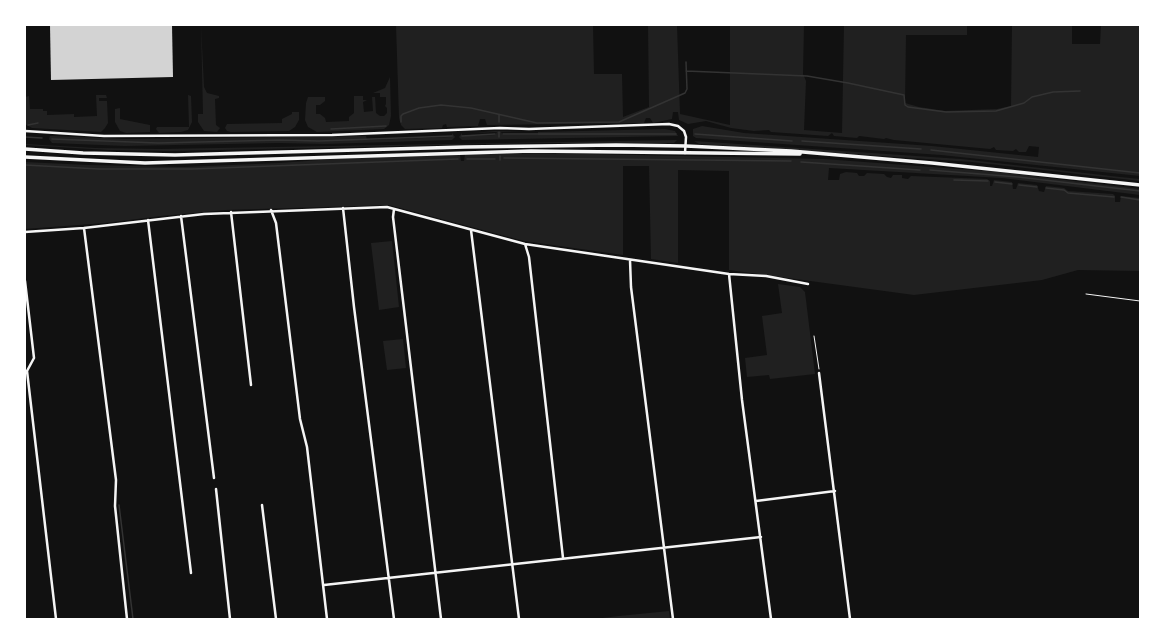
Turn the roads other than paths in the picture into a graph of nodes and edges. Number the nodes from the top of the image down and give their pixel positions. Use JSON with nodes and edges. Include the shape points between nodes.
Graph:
{"nodes":[{"id":1,"x":25,"y":131,"type":"edge"},
{"id":2,"x":686,"y":146,"type":"junction"},
{"id":3,"x":25,"y":150,"type":"edge"},
{"id":4,"x":685,"y":153,"type":"junction"},
{"id":5,"x":805,"y":154,"type":"junction"},
{"id":6,"x":25,"y":157,"type":"edge"},
{"id":7,"x":1140,"y":185,"type":"edge"},
{"id":8,"x":343,"y":208,"type":"junction"},
{"id":9,"x":394,"y":209,"type":"junction"},
{"id":10,"x":271,"y":210,"type":"junction"},
{"id":11,"x":230,"y":212,"type":"junction"},
{"id":12,"x":181,"y":216,"type":"junction"},
{"id":13,"x":148,"y":220,"type":"junction"},
{"id":14,"x":84,"y":228,"type":"junction"},
{"id":15,"x":471,"y":230,"type":"junction"},
{"id":16,"x":25,"y":232,"type":"edge"},
{"id":17,"x":524,"y":244,"type":"junction"},
{"id":18,"x":630,"y":260,"type":"junction"},
{"id":19,"x":729,"y":274,"type":"junction"},
{"id":20,"x":25,"y":281,"type":"edge"},
{"id":21,"x":808,"y":284,"type":"dead end"},
{"id":22,"x":1086,"y":294,"type":"dead end"},
{"id":23,"x":1140,"y":301,"type":"edge"},
{"id":24,"x":819,"y":373,"type":"road end"},
{"id":25,"x":251,"y":385,"type":"dead end"},
{"id":26,"x":214,"y":478,"type":"dead end"},
{"id":27,"x":216,"y":489,"type":"dead end"},
{"id":28,"x":834,"y":491,"type":"junction"},
{"id":29,"x":756,"y":500,"type":"junction"},
{"id":30,"x":262,"y":505,"type":"dead end"},
{"id":31,"x":761,"y":537,"type":"junction"},
{"id":32,"x":664,"y":547,"type":"junction"},
{"id":33,"x":563,"y":558,"type":"junction"},
{"id":34,"x":513,"y":563,"type":"junction"},
{"id":35,"x":436,"y":572,"type":"junction"},
{"id":36,"x":191,"y":573,"type":"dead end"},
{"id":37,"x":389,"y":577,"type":"junction"},
{"id":38,"x":324,"y":585,"type":"junction"},
{"id":39,"x":56,"y":619,"type":"edge"},
{"id":40,"x":127,"y":619,"type":"edge"},
{"id":41,"x":230,"y":619,"type":"edge"},
{"id":42,"x":276,"y":619,"type":"edge"},
{"id":43,"x":327,"y":619,"type":"edge"},
{"id":44,"x":394,"y":619,"type":"edge"},
{"id":45,"x":441,"y":619,"type":"edge"},
{"id":46,"x":519,"y":619,"type":"edge"},
{"id":47,"x":673,"y":619,"type":"edge"},
{"id":48,"x":771,"y":619,"type":"edge"},
{"id":49,"x":850,"y":619,"type":"edge"}],
"edges":[{"from":1,"to":2,"type":"street","via":[[104,136],[332,135],[500,128],[674,125],[684,131]]},
{"from":2,"to":3,"type":"main road","via":[[480,147],[174,154]]},
{"from":2,"to":4,"type":"street"},
{"from":2,"to":5,"type":"main road","via":[[791,151]]},
{"from":4,"to":5,"type":"main road"},
{"from":4,"to":6,"type":"main road","via":[[523,151],[175,162],[103,162]]},
{"from":5,"to":7,"type":"main road","via":[[970,166]]},
{"from":8,"to":9,"type":"street","via":[[382,206]]},
{"from":8,"to":10,"type":"street"},
{"from":8,"to":37,"type":"street"},
{"from":9,"to":15,"type":"street"},
{"from":9,"to":35,"type":"street"},
{"from":10,"to":11,"type":"street"},
{"from":10,"to":38,"type":"street","via":[[276,222],[300,419],[307,447]]},
{"from":11,"to":12,"type":"street"},
{"from":11,"to":25,"type":"street"},
{"from":12,"to":13,"type":"street"},
{"from":12,"to":26,"type":"street"},
{"from":13,"to":14,"type":"street"},
{"from":13,"to":36,"type":"street"},
{"from":14,"to":16,"type":"street"},
{"from":14,"to":40,"type":"street","via":[[116,480],[115,506]]},
{"from":15,"to":17,"type":"street"},
{"from":15,"to":34,"type":"street"},
{"from":17,"to":18,"type":"street"},
{"from":17,"to":33,"type":"street","via":[[529,257]]},
{"from":18,"to":19,"type":"street"},
{"from":18,"to":32,"type":"street","via":[[631,287]]},
{"from":19,"to":21,"type":"street","via":[[766,276]]},
{"from":19,"to":29,"type":"street","via":[[742,400]]},
{"from":20,"to":39,"type":"street","via":[[34,358],[27,371]]},
{"from":22,"to":23,"type":"lane"},
{"from":24,"to":28,"type":"street"},
{"from":27,"to":41,"type":"street"},
{"from":28,"to":29,"type":"street"},
{"from":28,"to":49,"type":"street"},
{"from":29,"to":31,"type":"street"},
{"from":30,"to":42,"type":"street"},
{"from":31,"to":32,"type":"street"},
{"from":31,"to":48,"type":"street"},
{"from":32,"to":33,"type":"street"},
{"from":32,"to":47,"type":"street"},
{"from":33,"to":34,"type":"street"},
{"from":34,"to":35,"type":"street"},
{"from":34,"to":46,"type":"street"},
{"from":35,"to":37,"type":"street"},
{"from":35,"to":45,"type":"street"},
{"from":37,"to":38,"type":"street"},
{"from":37,"to":44,"type":"street"},
{"from":38,"to":43,"type":"street"}]}
